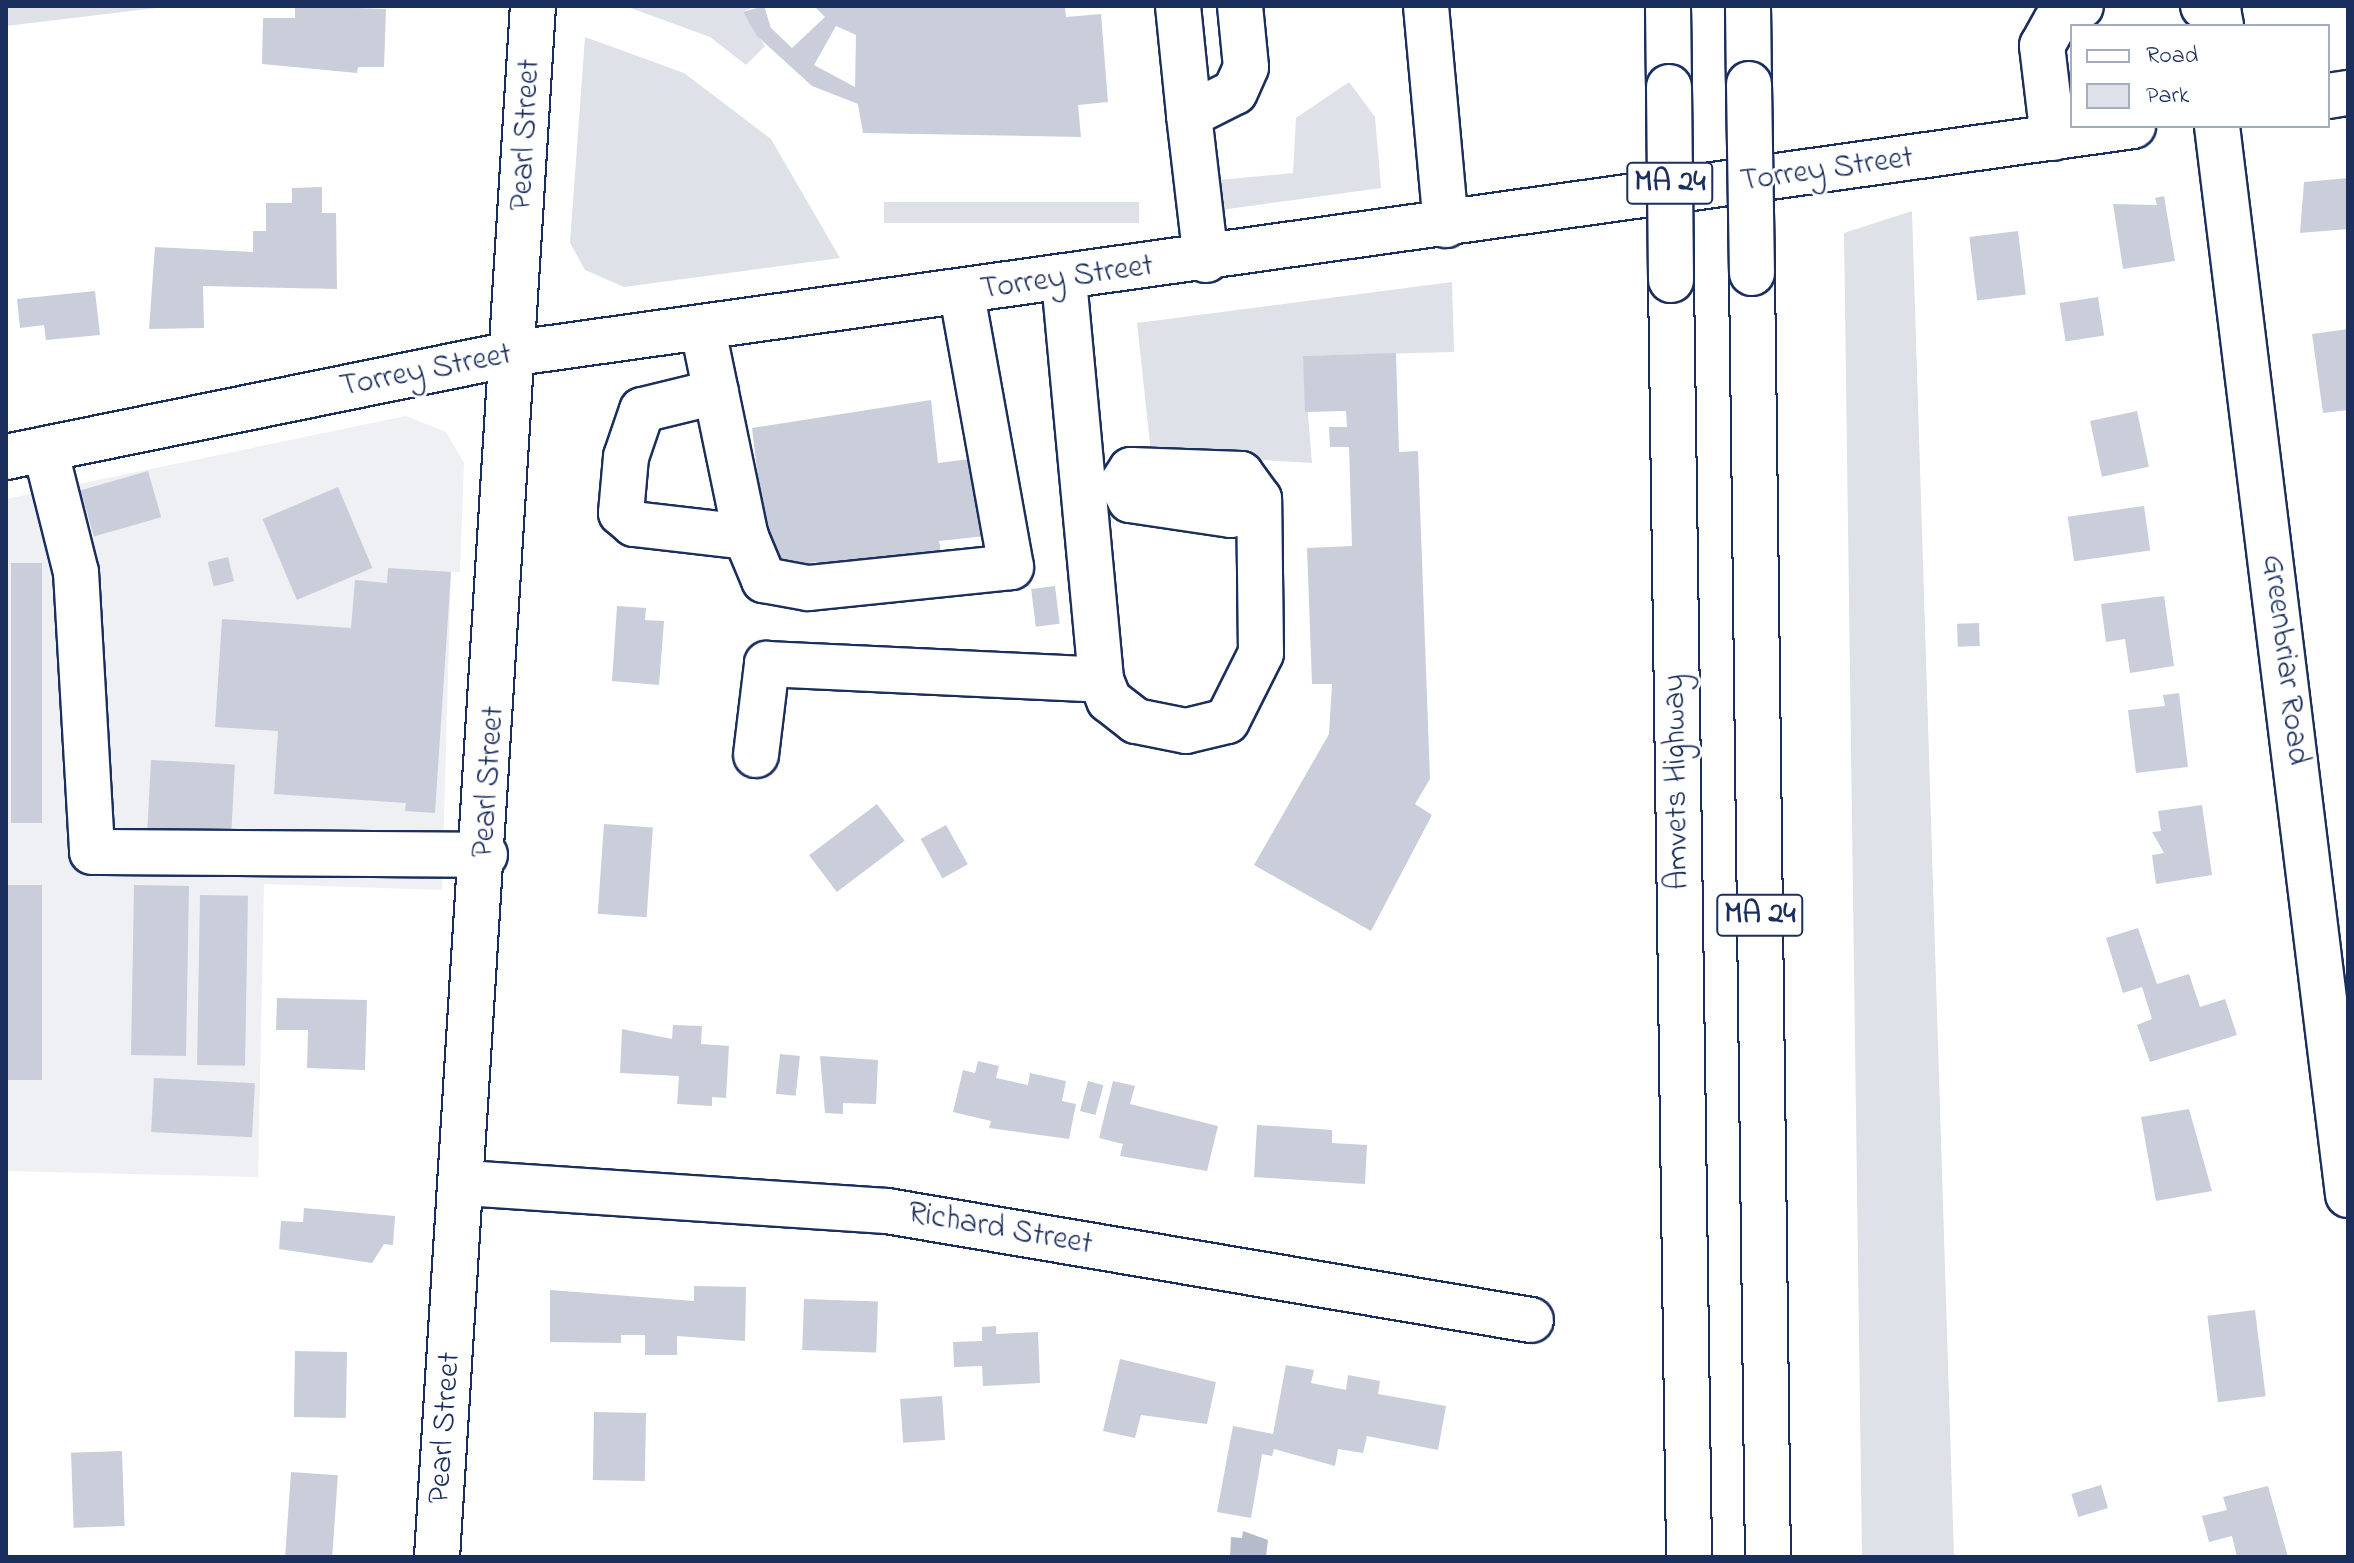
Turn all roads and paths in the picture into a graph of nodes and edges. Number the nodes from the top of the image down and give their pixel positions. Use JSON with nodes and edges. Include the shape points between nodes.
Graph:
{"nodes":[{"id":1,"x":533,"y":6,"type":"edge"},
{"id":2,"x":1178,"y":6,"type":"edge"},
{"id":3,"x":1240,"y":6,"type":"edge"},
{"id":4,"x":1426,"y":6,"type":"edge"},
{"id":5,"x":1668,"y":6,"type":"edge"},
{"id":6,"x":1748,"y":6,"type":"edge"},
{"id":7,"x":2081,"y":6,"type":"edge"},
{"id":8,"x":1189,"y":115,"type":"junction"},
{"id":9,"x":2120,"y":128,"type":"edge"},
{"id":10,"x":2217,"y":128,"type":"edge"},
{"id":11,"x":2053,"y":138,"type":"junction"},
{"id":12,"x":1446,"y":225,"type":"junction"},
{"id":13,"x":1206,"y":260,"type":"junction"},
{"id":14,"x":1064,"y":280,"type":"junction"},
{"id":15,"x":962,"y":294,"type":"junction"},
{"id":16,"x":703,"y":330,"type":"junction"},
{"id":17,"x":516,"y":353,"type":"junction"},
{"id":18,"x":716,"y":392,"type":"junction"},
{"id":19,"x":26,"y":453,"type":"edge"},
{"id":20,"x":1103,"y":484,"type":"junction"},
{"id":21,"x":746,"y":537,"type":"junction"},
{"id":22,"x":1101,"y":680,"type":"junction"},
{"id":23,"x":756,"y":755,"type":"dead end"},
{"id":24,"x":485,"y":855,"type":"junction"},
{"id":25,"x":464,"y":1183,"type":"junction"},
{"id":26,"x":2348,"y":1195,"type":"edge"},
{"id":27,"x":1531,"y":1320,"type":"dead end"},
{"id":28,"x":437,"y":1557,"type":"edge"},
{"id":29,"x":1689,"y":1557,"type":"edge"},
{"id":30,"x":1768,"y":1557,"type":"edge"}],
"edges":[{"from":1,"to":17,"type":"main road","name":"Pearl Street"},
{"from":2,"to":8,"type":"main road"},
{"from":3,"to":8,"type":"main road","via":[[1246,67],[1235,92]]},
{"from":4,"to":12,"type":"main road"},
{"from":5,"to":29,"type":"main road","name":"Amvets Highway","number":"MA 24","bridge":true},
{"from":6,"to":30,"type":"main road","number":"MA 24","bridge":true},
{"from":7,"to":11,"type":"main road","via":[[2056,21],[2042,46]]},
{"from":8,"to":13,"type":"main road"},
{"from":9,"to":11,"type":"main road","name":"Torrey Street"},
{"from":10,"to":26,"type":"main road","name":"Greenbriar Road"},
{"from":11,"to":12,"type":"main road","name":"Torrey Street"},
{"from":12,"to":13,"type":"main road","name":"Torrey Street"},
{"from":13,"to":14,"type":"main road","name":"Torrey Street"},
{"from":14,"to":15,"type":"main road","name":"Torrey Street"},
{"from":14,"to":20,"type":"main road"},
{"from":15,"to":16,"type":"main road","name":"Torrey Street"},
{"from":15,"to":21,"type":"main road","via":[[1011,567],[808,588],[764,580]]},
{"from":16,"to":17,"type":"main road","name":"Torrey Street"},
{"from":16,"to":18,"type":"main road"},
{"from":17,"to":19,"type":"main road","name":"Torrey Street"},
{"from":17,"to":24,"type":"main road","name":"Pearl Street"},
{"from":18,"to":21,"type":"main road"},
{"from":18,"to":21,"type":"main road","via":[[642,410],[626,457],[621,513],[634,524]]},
{"from":19,"to":24,"type":"main road","via":[[76,572],[92,852]]},
{"from":20,"to":22,"type":"main road"},
{"from":20,"to":22,"type":"main road","via":[[1130,500],[1231,515],[1259,499],[1261,653],[1227,721],[1186,731],[1136,721],[1109,700]]},
{"from":22,"to":23,"type":"main road","via":[[767,664]]},
{"from":24,"to":25,"type":"main road","name":"Pearl Street"},
{"from":25,"to":27,"type":"main road","name":"Richard Street","via":[[887,1211]]},
{"from":25,"to":28,"type":"main road","name":"Pearl Street"}]}
